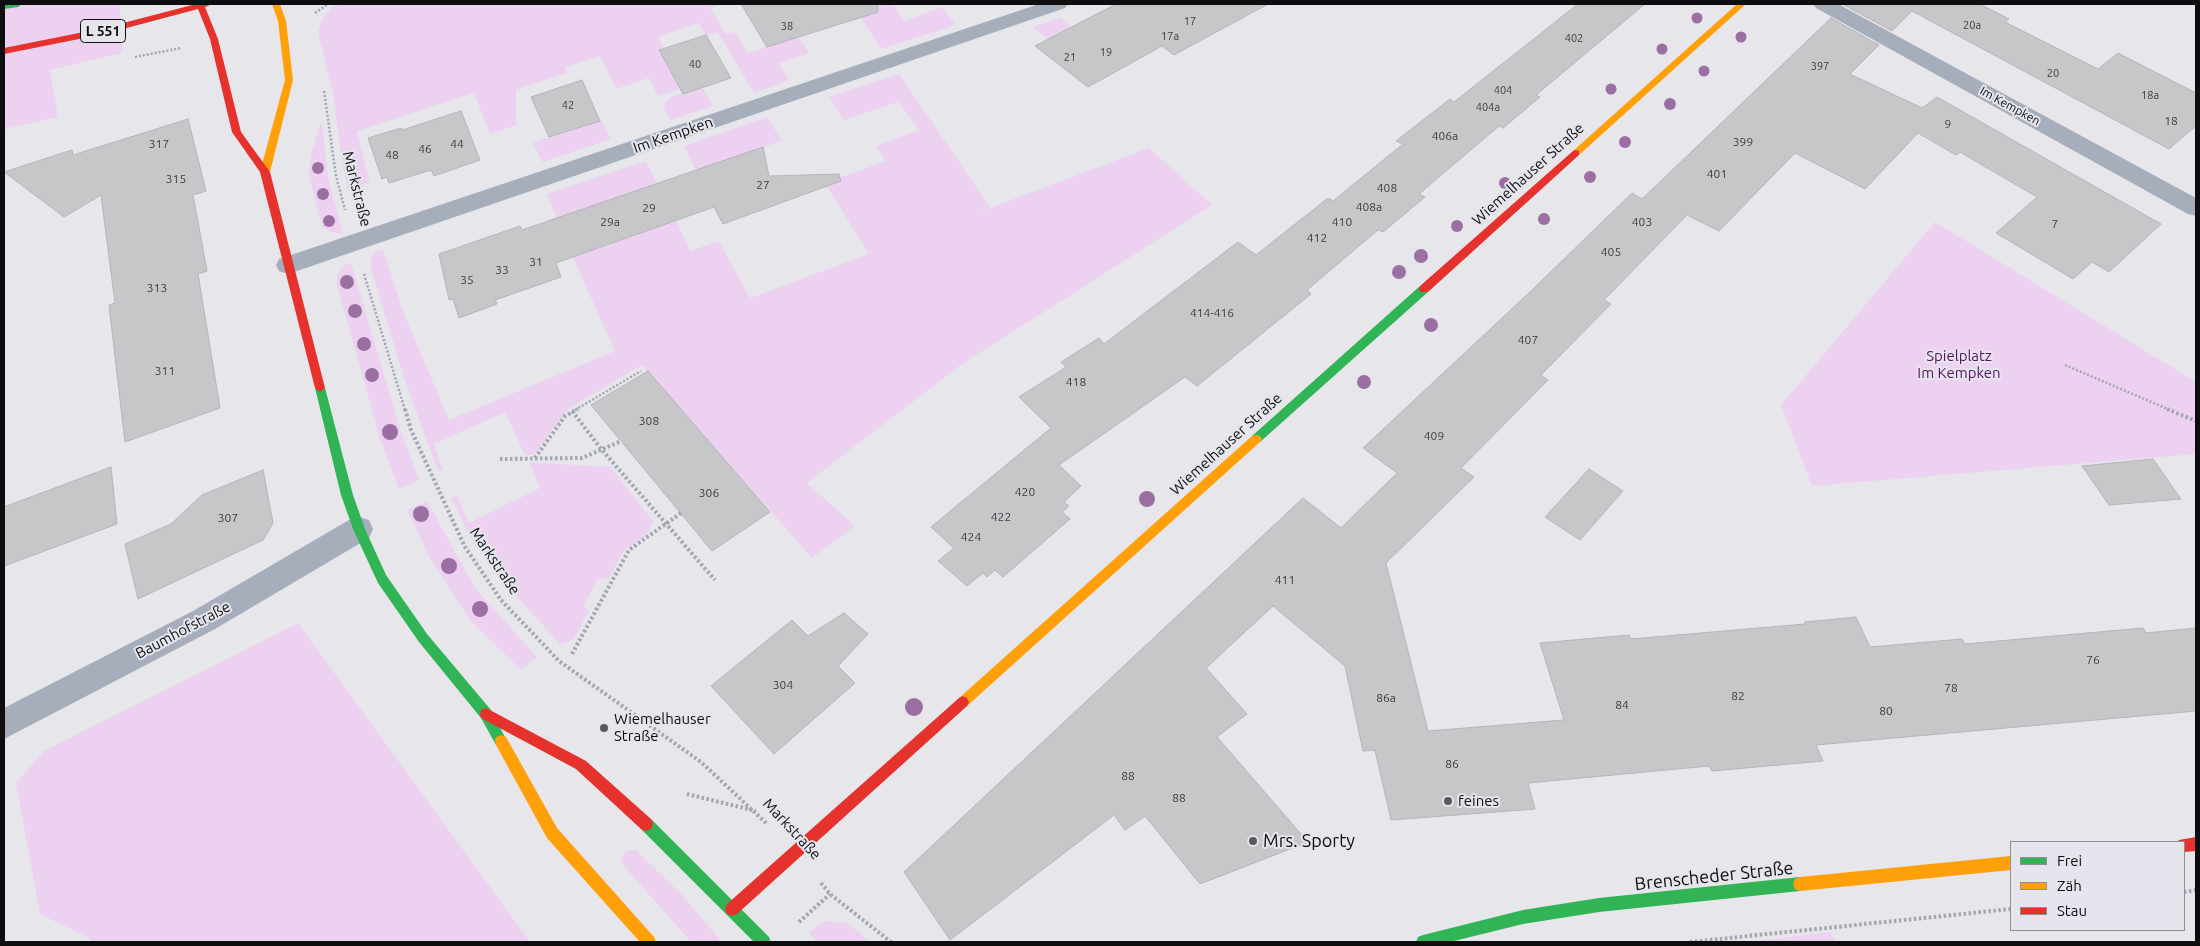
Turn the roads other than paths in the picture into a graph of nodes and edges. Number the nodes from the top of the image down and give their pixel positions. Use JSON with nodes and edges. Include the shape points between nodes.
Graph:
{"nodes":[{"id":1,"x":18,"y":4,"type":"edge"},
{"id":2,"x":203,"y":4,"type":"edge"},
{"id":3,"x":276,"y":4,"type":"edge"},
{"id":4,"x":1058,"y":4,"type":"edge"},
{"id":5,"x":1742,"y":4,"type":"edge"},
{"id":6,"x":1823,"y":4,"type":"edge"},
{"id":7,"x":4,"y":6,"type":"edge"},
{"id":8,"x":4,"y":51,"type":"edge"},
{"id":9,"x":265,"y":172,"type":"junction"},
{"id":10,"x":2196,"y":208,"type":"edge"},
{"id":11,"x":288,"y":265,"type":"junction"},
{"id":12,"x":359,"y":530,"type":"junction"},
{"id":13,"x":486,"y":714,"type":"junction"},
{"id":14,"x":4,"y":724,"type":"edge"},
{"id":15,"x":2010,"y":863,"type":"edge"},
{"id":16,"x":732,"y":909,"type":"junction"},
{"id":17,"x":650,"y":942,"type":"edge"},
{"id":18,"x":764,"y":942,"type":"edge"},
{"id":19,"x":1423,"y":942,"type":"edge"}],
"edges":[{"from":1,"to":7,"type":"main road"},
{"from":2,"to":8,"type":"main road","number":"L 551","via":[[104,30]]},
{"from":2,"to":9,"type":"main road","via":[[237,132]]},
{"from":3,"to":9,"type":"main road","via":[[282,21],[288,80]]},
{"from":4,"to":11,"type":"street","name":"Im Kempken"},
{"from":5,"to":16,"type":"main road","name":"Wiemelhauser Straße"},
{"from":6,"to":10,"type":"street","name":"Im Kempken"},
{"from":9,"to":11,"type":"main road"},
{"from":11,"to":12,"type":"main road","via":[[347,495]]},
{"from":12,"to":13,"type":"main road","via":[[382,579],[423,638]]},
{"from":12,"to":14,"type":"street","name":"Baumhofstraße","via":[[204,620]]},
{"from":13,"to":16,"type":"main road","via":[[581,765],[653,830]]},
{"from":13,"to":17,"type":"main road","via":[[552,834]]},
{"from":15,"to":19,"type":"main road","name":"Brenscheder Straße","via":[[1598,905],[1523,917]]},
{"from":16,"to":18,"type":"main road"}]}
